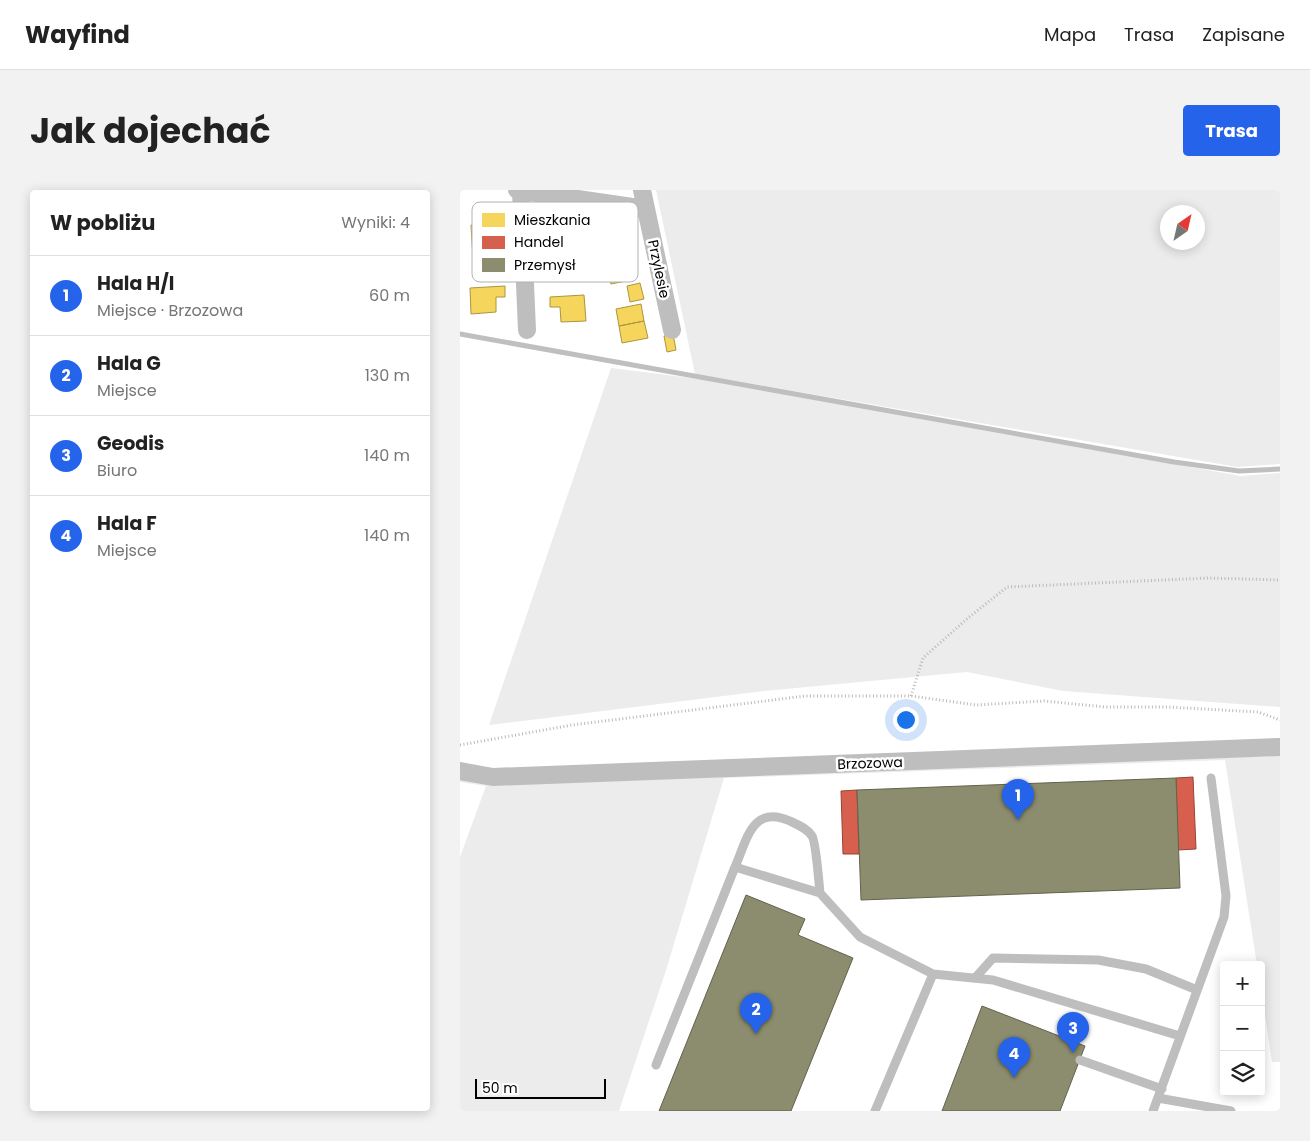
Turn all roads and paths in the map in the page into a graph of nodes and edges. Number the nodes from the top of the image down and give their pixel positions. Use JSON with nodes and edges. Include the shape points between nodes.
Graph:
{"nodes":[{"id":1,"x":519,"y":190,"type":"edge"},
{"id":2,"x":642,"y":190,"type":"edge"},
{"id":3,"x":599,"y":202,"type":"edge"},
{"id":4,"x":638,"y":208,"type":"edge"},
{"id":5,"x":646,"y":209,"type":"junction"},
{"id":6,"x":524,"y":282,"type":"edge"},
{"id":7,"x":527,"y":330,"type":"dead end"},
{"id":8,"x":672,"y":330,"type":"dead end"},
{"id":9,"x":1280,"y":580,"type":"edge"},
{"id":10,"x":911,"y":696,"type":"junction"},
{"id":11,"x":1280,"y":720,"type":"edge"},
{"id":12,"x":460,"y":744,"type":"edge"},
{"id":13,"x":1280,"y":747,"type":"edge"},
{"id":14,"x":460,"y":771,"type":"edge"},
{"id":15,"x":1212,"y":778,"type":"dead end"},
{"id":16,"x":735,"y":867,"type":"junction"},
{"id":17,"x":820,"y":894,"type":"junction"},
{"id":18,"x":933,"y":974,"type":"junction"},
{"id":19,"x":975,"y":978,"type":"junction"},
{"id":20,"x":1197,"y":990,"type":"junction"},
{"id":21,"x":1180,"y":1036,"type":"junction"},
{"id":22,"x":1080,"y":1060,"type":"dead end"},
{"id":23,"x":656,"y":1065,"type":"dead end"},
{"id":24,"x":1160,"y":1093,"type":"junction"},
{"id":25,"x":875,"y":1111,"type":"edge"},
{"id":26,"x":1153,"y":1111,"type":"edge"},
{"id":27,"x":1231,"y":1111,"type":"edge"}],
"edges":[{"from":1,"to":3,"type":"street"},
{"from":2,"to":5,"type":"street","name":"Przylesie"},
{"from":4,"to":5,"type":"street"},
{"from":5,"to":8,"type":"street","name":"Przylesie"},
{"from":6,"to":7,"type":"street"},
{"from":9,"to":10,"type":"path","via":[[1208,578],[1006,587],[923,658]]},
{"from":10,"to":11,"type":"path","via":[[976,705],[1044,701],[1105,707],[1258,712]]},
{"from":10,"to":12,"type":"path","via":[[804,696]]},
{"from":13,"to":14,"type":"street","name":"Brzozowa","via":[[494,777]]},
{"from":15,"to":20,"type":"lane","via":[[1226,903],[1224,917]]},
{"from":16,"to":17,"type":"lane"},
{"from":16,"to":17,"type":"lane","via":[[754,824],[772,816],[784,819],[804,828],[813,837]]},
{"from":16,"to":23,"type":"lane"},
{"from":17,"to":18,"type":"lane","via":[[860,937]]},
{"from":18,"to":19,"type":"lane"},
{"from":18,"to":25,"type":"lane"},
{"from":19,"to":20,"type":"lane","via":[[993,958],[1098,960],[1146,969]]},
{"from":19,"to":21,"type":"lane","via":[[993,980]]},
{"from":20,"to":21,"type":"lane"},
{"from":21,"to":24,"type":"lane"},
{"from":22,"to":24,"type":"lane"},
{"from":24,"to":26,"type":"lane"},
{"from":24,"to":27,"type":"lane"}]}
